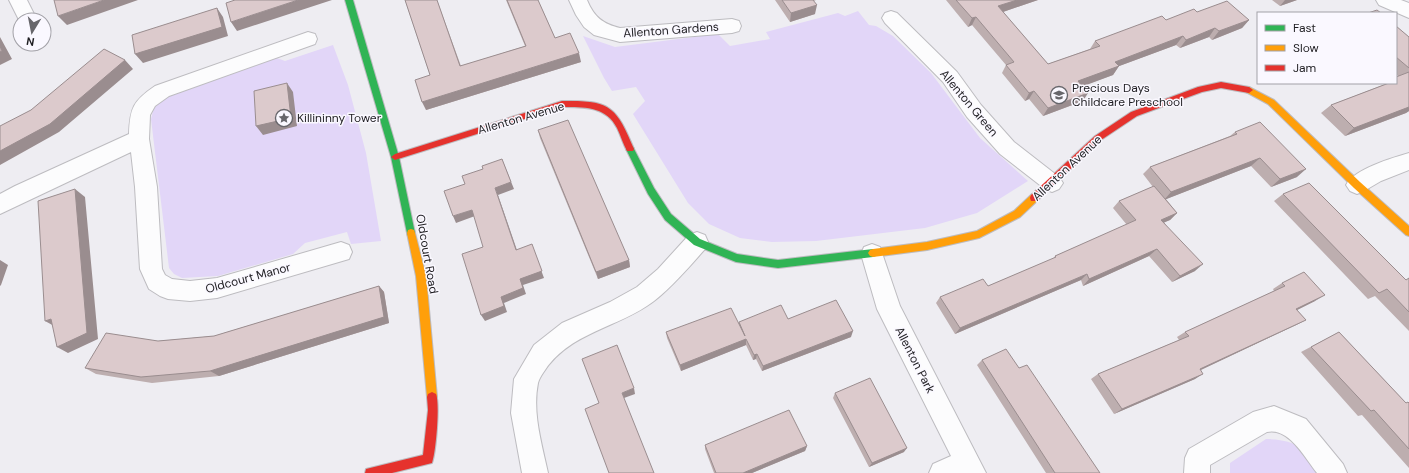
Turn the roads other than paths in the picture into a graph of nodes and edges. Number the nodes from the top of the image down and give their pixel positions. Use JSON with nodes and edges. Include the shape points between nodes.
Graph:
{"nodes":[{"id":1,"x":18,"y":0,"type":"edge"},
{"id":2,"x":349,"y":0,"type":"edge"},
{"id":3,"x":578,"y":0,"type":"edge"},
{"id":4,"x":1385,"y":0,"type":"edge"},
{"id":5,"x":1409,"y":11,"type":"edge"},
{"id":6,"x":24,"y":12,"type":"edge"},
{"id":7,"x":891,"y":18,"type":"dead end"},
{"id":8,"x":732,"y":26,"type":"dead end"},
{"id":9,"x":308,"y":39,"type":"dead end"},
{"id":10,"x":139,"y":139,"type":"junction"},
{"id":11,"x":395,"y":157,"type":"junction"},
{"id":12,"x":1409,"y":161,"type":"edge"},
{"id":13,"x":1052,"y":183,"type":"junction"},
{"id":14,"x":1357,"y":185,"type":"junction"},
{"id":15,"x":0,"y":205,"type":"edge"},
{"id":16,"x":1409,"y":232,"type":"edge"},
{"id":17,"x":697,"y":242,"type":"junction"},
{"id":18,"x":342,"y":252,"type":"dead end"},
{"id":19,"x":872,"y":254,"type":"junction"},
{"id":20,"x":429,"y":466,"type":"edge"},
{"id":21,"x":970,"y":467,"type":"edge"},
{"id":22,"x":370,"y":473,"type":"edge"},
{"id":23,"x":535,"y":473,"type":"edge"},
{"id":24,"x":942,"y":473,"type":"edge"},
{"id":25,"x":1197,"y":473,"type":"edge"},
{"id":26,"x":1334,"y":473,"type":"edge"}],
"edges":[{"from":1,"to":6,"type":"street"},
{"from":2,"to":11,"type":"street","name":"Oldcourt Road"},
{"from":3,"to":8,"type":"street","name":"Allenton Gardens","via":[[591,22],[601,30],[620,35]]},
{"from":4,"to":5,"type":"street"},
{"from":7,"to":13,"type":"street","name":"Allenton Green","via":[[950,77],[974,111],[1007,148]]},
{"from":9,"to":10,"type":"street","name":"Oldcourt Manor","via":[[162,91],[148,101],[140,115]]},
{"from":10,"to":15,"type":"street","via":[[52,178]]},
{"from":10,"to":18,"type":"street","name":"Oldcourt Manor","via":[[146,187],[150,269],[156,282],[168,289],[190,292],[217,288]]},
{"from":11,"to":17,"type":"street","name":"Allenton Avenue","via":[[562,104],[600,107],[615,118],[651,191],[668,217]]},
{"from":11,"to":20,"type":"street","name":"Oldcourt Road","via":[[421,276],[433,410]]},
{"from":12,"to":14,"type":"street"},
{"from":13,"to":14,"type":"street","name":"Allenton Avenue","via":[[1098,138],[1134,114],[1201,89],[1221,85],[1246,89],[1271,102]]},
{"from":13,"to":19,"type":"street","name":"Allenton Avenue","via":[[1017,214],[979,234],[927,246]]},
{"from":14,"to":16,"type":"street","name":"Allenton Avenue"},
{"from":17,"to":19,"type":"street","name":"Allenton Avenue","via":[[736,258],[778,264]]},
{"from":17,"to":23,"type":"street","via":[[666,276],[645,294],[618,310],[570,331],[542,353],[526,379],[523,413]]},
{"from":19,"to":21,"type":"street","name":"Allenton Park","via":[[889,309]]},
{"from":20,"to":22,"type":"street","name":"Oldcourt Road"},
{"from":21,"to":24,"type":"street","name":"Allenton Park"},
{"from":25,"to":26,"type":"street","via":[[1198,458],[1262,420],[1274,418],[1297,428]]}]}
